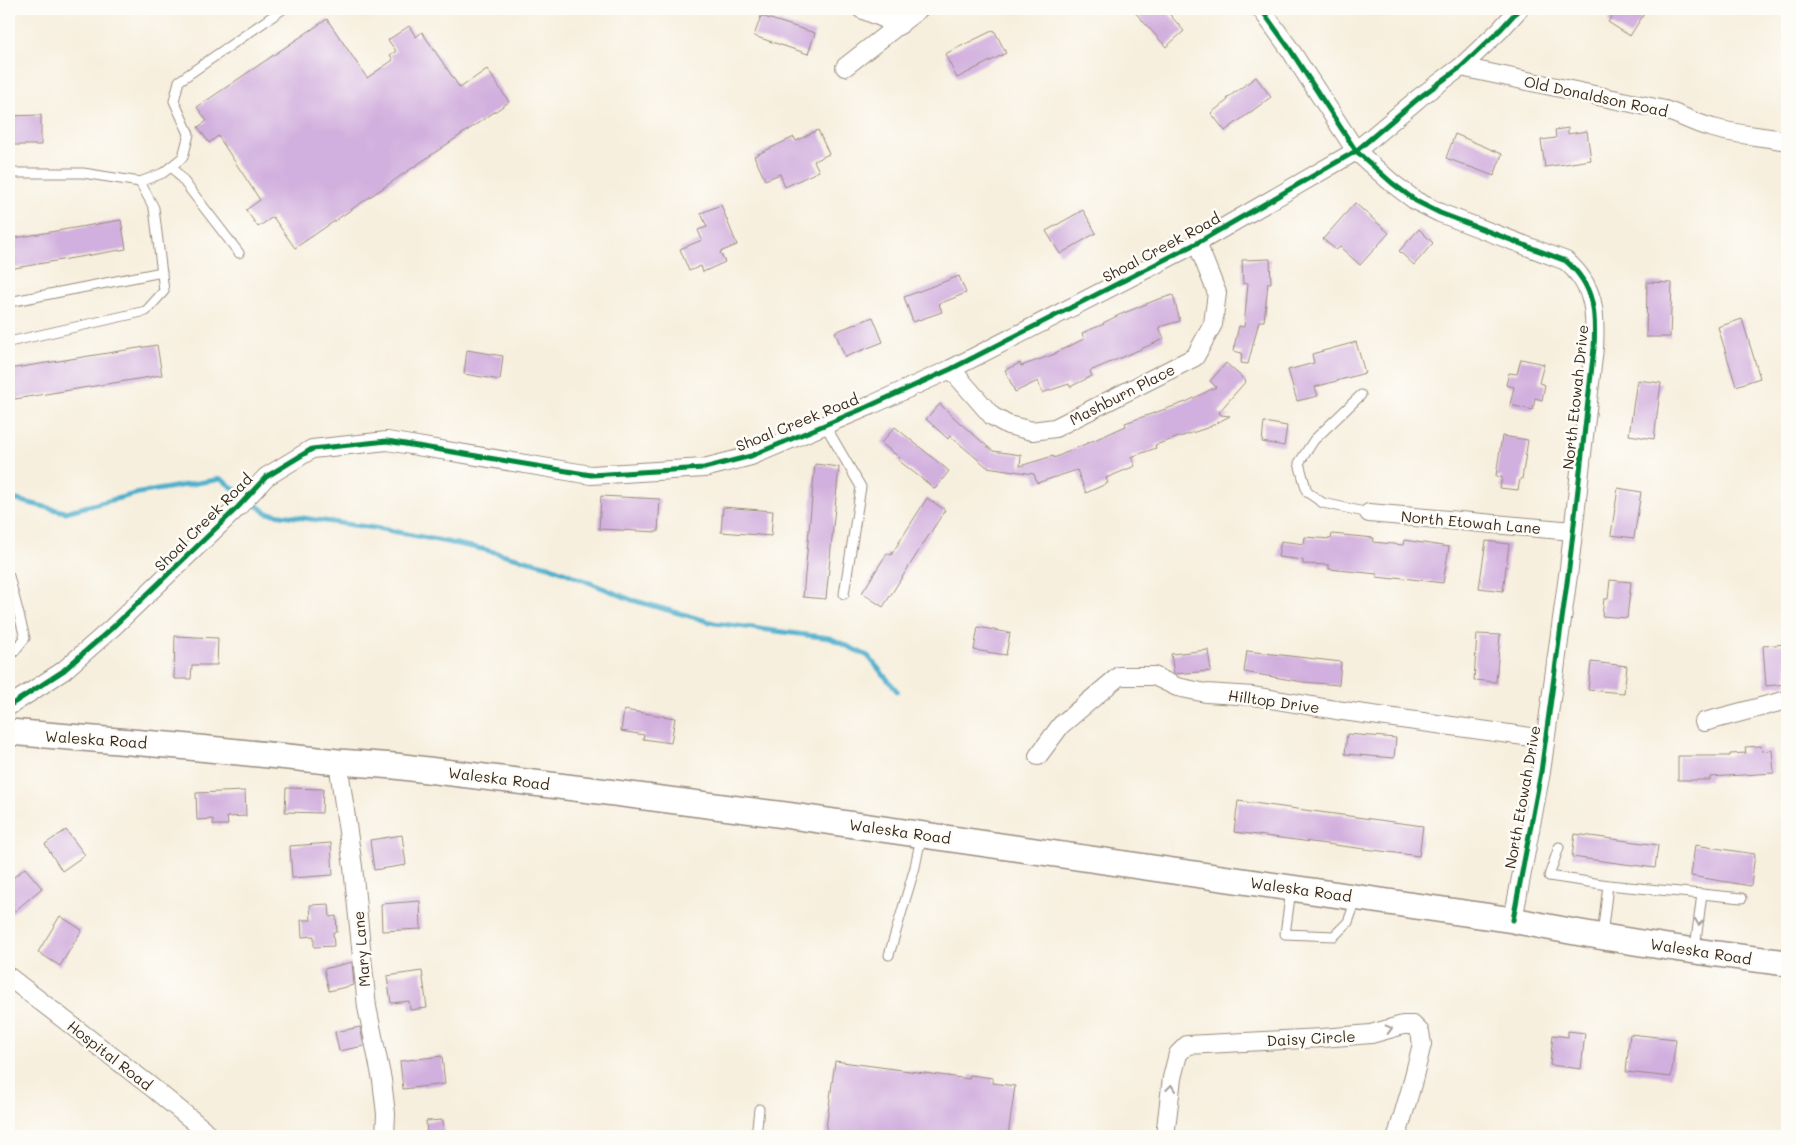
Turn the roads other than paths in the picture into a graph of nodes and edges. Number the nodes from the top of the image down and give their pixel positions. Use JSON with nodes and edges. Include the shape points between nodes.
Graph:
{"nodes":[{"id":1,"x":283,"y":9,"type":"edge"},
{"id":2,"x":861,"y":9,"type":"edge"},
{"id":3,"x":919,"y":9,"type":"edge"},
{"id":4,"x":1260,"y":9,"type":"edge"},
{"id":5,"x":1519,"y":9,"type":"edge"},
{"id":6,"x":900,"y":25,"type":"junction"},
{"id":7,"x":1461,"y":66,"type":"junction"},
{"id":8,"x":845,"y":67,"type":"dead end"},
{"id":9,"x":1787,"y":140,"type":"edge"},
{"id":10,"x":1356,"y":151,"type":"junction"},
{"id":11,"x":172,"y":166,"type":"junction"},
{"id":12,"x":9,"y":173,"type":"edge"},
{"id":13,"x":140,"y":182,"type":"junction"},
{"id":14,"x":1198,"y":243,"type":"junction"},
{"id":15,"x":238,"y":254,"type":"dead end"},
{"id":16,"x":162,"y":272,"type":"junction"},
{"id":17,"x":9,"y":302,"type":"edge"},
{"id":18,"x":9,"y":342,"type":"edge"},
{"id":19,"x":951,"y":368,"type":"junction"},
{"id":20,"x":1361,"y":395,"type":"dead end"},
{"id":21,"x":824,"y":425,"type":"junction"},
{"id":22,"x":1368,"y":513,"type":"joint"},
{"id":23,"x":1573,"y":532,"type":"junction"},
{"id":24,"x":9,"y":576,"type":"edge"},
{"id":25,"x":844,"y":594,"type":"dead end"},
{"id":26,"x":9,"y":658,"type":"edge"},
{"id":27,"x":1787,"y":700,"type":"edge"},
{"id":28,"x":9,"y":706,"type":"edge"},
{"id":29,"x":1704,"y":722,"type":"dead end"},
{"id":30,"x":9,"y":732,"type":"edge"},
{"id":31,"x":1545,"y":739,"type":"junction"},
{"id":32,"x":1038,"y":756,"type":"dead end"},
{"id":33,"x":338,"y":762,"type":"junction"},
{"id":34,"x":922,"y":834,"type":"junction"},
{"id":35,"x":1559,"y":847,"type":"dead end"},
{"id":36,"x":1608,"y":885,"type":"junction"},
{"id":37,"x":1291,"y":888,"type":"junction"},
{"id":38,"x":1702,"y":894,"type":"junction"},
{"id":39,"x":1356,"y":897,"type":"junction"},
{"id":40,"x":1742,"y":898,"type":"dead end"},
{"id":41,"x":1513,"y":920,"type":"junction"},
{"id":42,"x":1602,"y":936,"type":"junction"},
{"id":43,"x":1695,"y":950,"type":"junction"},
{"id":44,"x":889,"y":954,"type":"dead end"},
{"id":45,"x":1787,"y":963,"type":"edge"},
{"id":46,"x":9,"y":977,"type":"edge"},
{"id":47,"x":760,"y":1109,"type":"dead end"},
{"id":48,"x":209,"y":1136,"type":"edge"},
{"id":49,"x":385,"y":1136,"type":"edge"},
{"id":50,"x":756,"y":1136,"type":"edge"},
{"id":51,"x":1164,"y":1136,"type":"edge"},
{"id":52,"x":1397,"y":1136,"type":"edge"}],
"edges":[{"from":1,"to":11,"type":"lane","via":[[179,81],[174,101],[189,134],[183,157]]},
{"from":2,"to":6,"type":"street"},
{"from":3,"to":6,"type":"street"},
{"from":4,"to":10,"type":"street","name":"North Etowah Drive"},
{"from":5,"to":7,"type":"street","name":"Shoal Creek Road"},
{"from":6,"to":8,"type":"street"},
{"from":7,"to":9,"type":"street","name":"Old Donaldson Road","via":[[1665,110],[1715,129]]},
{"from":7,"to":10,"type":"street","name":"Shoal Creek Road"},
{"from":10,"to":14,"type":"street","name":"Shoal Creek Road"},
{"from":10,"to":23,"type":"street","name":"North Etowah Drive","via":[[1416,201],[1566,262],[1585,283],[1596,320]]},
{"from":11,"to":13,"type":"lane","via":[[164,173]]},
{"from":11,"to":15,"type":"lane"},
{"from":12,"to":13,"type":"lane","via":[[83,173]]},
{"from":13,"to":16,"type":"lane","via":[[154,208]]},
{"from":14,"to":19,"type":"street","name":"Shoal Creek Road"},
{"from":14,"to":19,"type":"street","name":"Mashburn Place","via":[[1217,293],[1213,324],[1195,357],[1186,362],[1055,428],[1032,431],[992,416]]},
{"from":16,"to":17,"type":"lane"},
{"from":16,"to":18,"type":"lane","via":[[164,291],[146,311]]},
{"from":19,"to":21,"type":"street","name":"Shoal Creek Road"},
{"from":20,"to":22,"type":"lane","via":[[1314,440],[1299,463],[1307,492],[1324,503]]},
{"from":21,"to":25,"type":"lane","via":[[861,488]]},
{"from":21,"to":28,"type":"street","name":"Shoal Creek Road","via":[[751,456],[704,468],[591,475],[387,441],[312,449],[266,477],[238,508],[118,622],[63,671]]},
{"from":22,"to":23,"type":"street","name":"North Etowah Lane"},
{"from":23,"to":31,"type":"street","name":"North Etowah Drive"},
{"from":24,"to":26,"type":"lane","via":[[25,638]]},
{"from":27,"to":29,"type":"street"},
{"from":30,"to":33,"type":"main road","name":"Waleska Road"},
{"from":31,"to":32,"type":"street","name":"Hilltop Drive","via":[[1253,696],[1206,693],[1177,687],[1154,676],[1119,676],[1061,725]]},
{"from":31,"to":41,"type":"street","name":"North Etowah Drive"},
{"from":33,"to":34,"type":"main road","name":"Waleska Road","via":[[607,792]]},
{"from":33,"to":49,"type":"street","name":"Mary Lane","via":[[353,867],[367,1007],[382,1080]]},
{"from":34,"to":37,"type":"main road","name":"Waleska Road"},
{"from":34,"to":44,"type":"lane"},
{"from":35,"to":36,"type":"lane","via":[[1549,876]]},
{"from":36,"to":38,"type":"lane"},
{"from":36,"to":42,"type":"lane"},
{"from":37,"to":39,"type":"main road","name":"Waleska Road"},
{"from":37,"to":39,"type":"lane","via":[[1285,934],[1334,936],[1348,922]]},
{"from":38,"to":40,"type":"lane"},
{"from":38,"to":43,"type":"lane","one_way":true},
{"from":39,"to":41,"type":"main road","name":"Waleska Road"},
{"from":41,"to":42,"type":"main road","name":"Waleska Road"},
{"from":42,"to":43,"type":"main road","name":"Waleska Road"},
{"from":43,"to":45,"type":"main road","name":"Waleska Road"},
{"from":46,"to":48,"type":"street","name":"Hospital Road","via":[[149,1085]]},
{"from":47,"to":50,"type":"lane"},
{"from":51,"to":52,"type":"street","name":"Daisy Circle","one_way":true,"via":[[1178,1054],[1187,1045],[1371,1034],[1414,1025],[1420,1032],[1422,1044]]}]}
